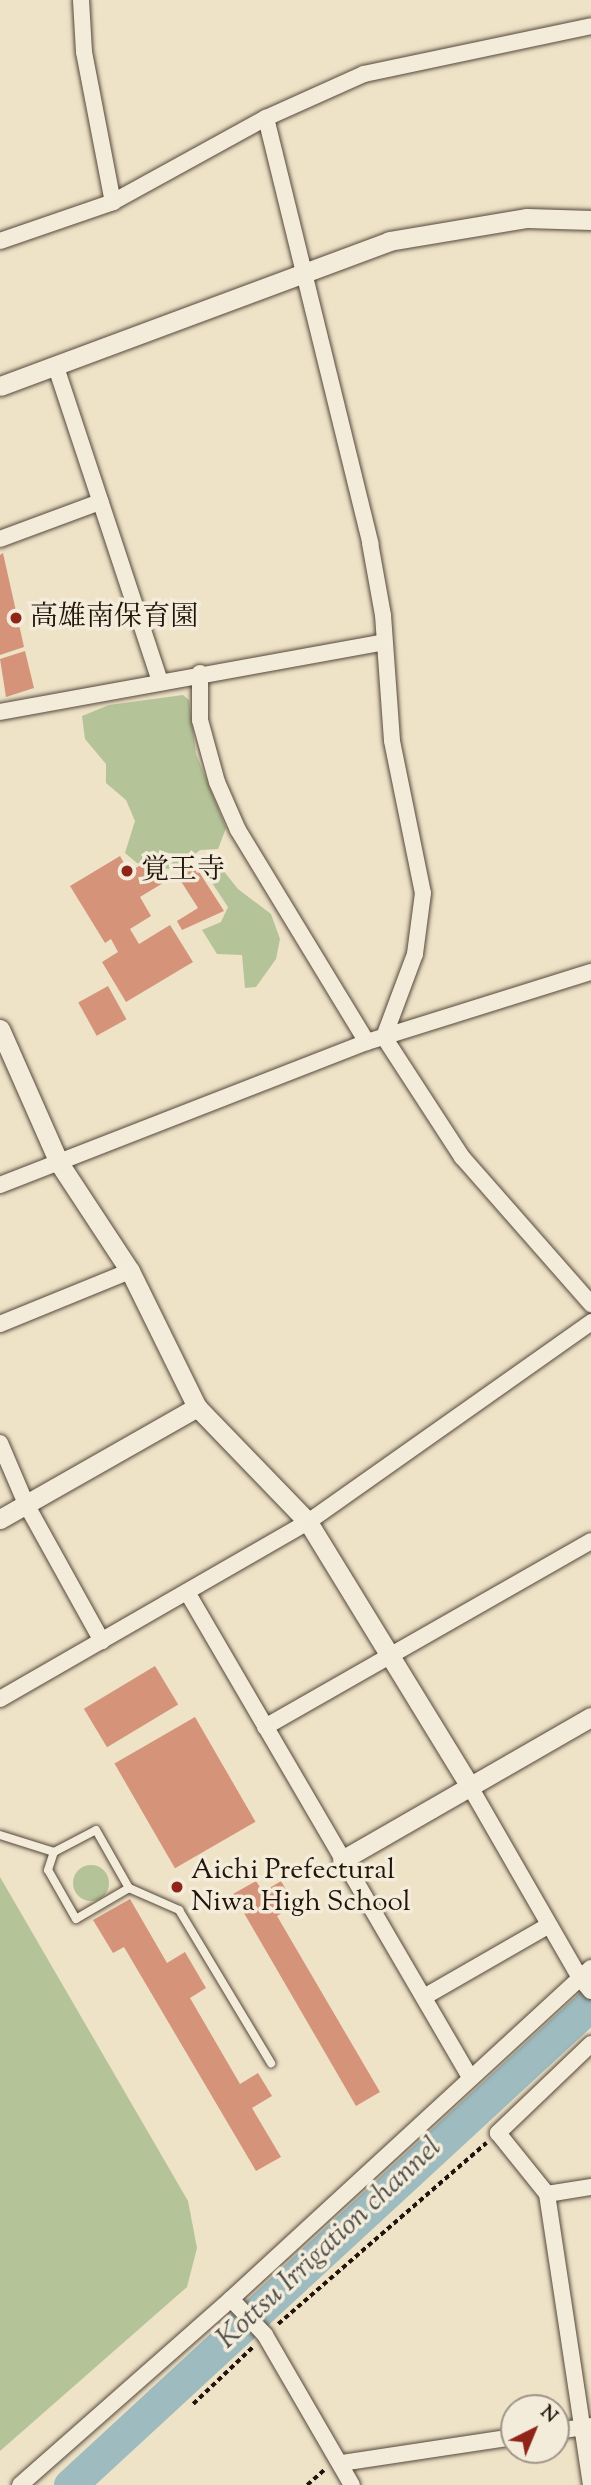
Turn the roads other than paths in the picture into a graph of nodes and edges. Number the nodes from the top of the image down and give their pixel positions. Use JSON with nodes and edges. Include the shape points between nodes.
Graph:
{"nodes":[{"id":1,"x":80,"y":0,"type":"edge"},
{"id":2,"x":591,"y":26,"type":"edge"},
{"id":3,"x":266,"y":118,"type":"junction"},
{"id":4,"x":113,"y":202,"type":"junction"},
{"id":5,"x":591,"y":220,"type":"edge"},
{"id":6,"x":0,"y":241,"type":"edge"},
{"id":7,"x":302,"y":275,"type":"junction"},
{"id":8,"x":56,"y":367,"type":"junction"},
{"id":9,"x":0,"y":386,"type":"edge"},
{"id":10,"x":100,"y":502,"type":"junction"},
{"id":11,"x":0,"y":539,"type":"edge"},
{"id":12,"x":384,"y":642,"type":"junction"},
{"id":13,"x":200,"y":673,"type":"junction"},
{"id":14,"x":160,"y":681,"type":"junction"},
{"id":15,"x":0,"y":712,"type":"edge"},
{"id":16,"x":591,"y":972,"type":"edge"},
{"id":17,"x":0,"y":1029,"type":"edge"},
{"id":18,"x":384,"y":1037,"type":"junction"},
{"id":19,"x":367,"y":1042,"type":"junction"},
{"id":20,"x":59,"y":1163,"type":"junction"},
{"id":21,"x":0,"y":1185,"type":"edge"},
{"id":22,"x":130,"y":1271,"type":"junction"},
{"id":23,"x":591,"y":1304,"type":"edge"},
{"id":24,"x":591,"y":1322,"type":"edge"},
{"id":25,"x":0,"y":1324,"type":"edge"},
{"id":26,"x":198,"y":1406,"type":"junction"},
{"id":27,"x":0,"y":1443,"type":"edge"},
{"id":28,"x":26,"y":1504,"type":"junction"},
{"id":29,"x":0,"y":1519,"type":"edge"},
{"id":30,"x":308,"y":1522,"type":"junction"},
{"id":31,"x":591,"y":1541,"type":"edge"},
{"id":32,"x":187,"y":1592,"type":"junction"},
{"id":33,"x":103,"y":1642,"type":"junction"},
{"id":34,"x":393,"y":1654,"type":"junction"},
{"id":35,"x":0,"y":1699,"type":"edge"},
{"id":36,"x":591,"y":1717,"type":"edge"},
{"id":37,"x":265,"y":1727,"type":"junction"},
{"id":38,"x":469,"y":1785,"type":"junction"},
{"id":39,"x":0,"y":1835,"type":"edge"},
{"id":40,"x":54,"y":1852,"type":"junction"},
{"id":41,"x":342,"y":1860,"type":"junction"},
{"id":42,"x":129,"y":1888,"type":"junction"},
{"id":43,"x":548,"y":1924,"type":"junction"},
{"id":44,"x":585,"y":1973,"type":"edge"},
{"id":45,"x":591,"y":1991,"type":"edge"},
{"id":46,"x":424,"y":1997,"type":"junction"},
{"id":47,"x":591,"y":2044,"type":"edge"},
{"id":48,"x":271,"y":2063,"type":"dead end"},
{"id":49,"x":470,"y":2077,"type":"junction"},
{"id":50,"x":591,"y":2187,"type":"edge"},
{"id":51,"x":547,"y":2194,"type":"junction"},
{"id":52,"x":233,"y":2302,"type":"junction"},
{"id":53,"x":587,"y":2426,"type":"edge"},
{"id":54,"x":500,"y":2439,"type":"edge"},
{"id":55,"x":338,"y":2464,"type":"junction"},
{"id":56,"x":20,"y":2485,"type":"edge"},
{"id":57,"x":352,"y":2485,"type":"edge"},
{"id":58,"x":591,"y":2485,"type":"edge"}],
"edges":[{"from":1,"to":4,"type":"street","via":[[84,52]]},
{"from":2,"to":3,"type":"street","via":[[364,74]]},
{"from":3,"to":4,"type":"street"},
{"from":3,"to":7,"type":"street"},
{"from":4,"to":6,"type":"street"},
{"from":5,"to":7,"type":"street","via":[[527,218],[389,241]]},
{"from":7,"to":8,"type":"street"},
{"from":7,"to":12,"type":"street","via":[[370,542]]},
{"from":8,"to":9,"type":"street"},
{"from":8,"to":10,"type":"street"},
{"from":10,"to":11,"type":"street"},
{"from":10,"to":14,"type":"street"},
{"from":12,"to":13,"type":"street"},
{"from":12,"to":18,"type":"street","via":[[392,741],[423,893],[415,954]]},
{"from":13,"to":14,"type":"street"},
{"from":13,"to":19,"type":"street","via":[[200,720],[217,782],[237,830]]},
{"from":14,"to":15,"type":"street"},
{"from":16,"to":18,"type":"street"},
{"from":17,"to":20,"type":"street"},
{"from":18,"to":19,"type":"street"},
{"from":18,"to":23,"type":"street","via":[[462,1157]]},
{"from":19,"to":20,"type":"street"},
{"from":20,"to":21,"type":"street"},
{"from":20,"to":22,"type":"street"},
{"from":22,"to":25,"type":"street"},
{"from":22,"to":26,"type":"street"},
{"from":24,"to":30,"type":"street"},
{"from":26,"to":28,"type":"street"},
{"from":26,"to":30,"type":"street"},
{"from":27,"to":28,"type":"street"},
{"from":28,"to":29,"type":"street"},
{"from":28,"to":33,"type":"street"},
{"from":30,"to":32,"type":"street"},
{"from":30,"to":34,"type":"street"},
{"from":31,"to":34,"type":"street"},
{"from":32,"to":33,"type":"street"},
{"from":32,"to":37,"type":"street"},
{"from":33,"to":35,"type":"street"},
{"from":34,"to":37,"type":"street"},
{"from":34,"to":38,"type":"street"},
{"from":36,"to":38,"type":"street"},
{"from":37,"to":41,"type":"street"},
{"from":38,"to":41,"type":"street"},
{"from":38,"to":43,"type":"street"},
{"from":39,"to":40,"type":"lane"},
{"from":40,"to":42,"type":"lane","via":[[96,1830]]},
{"from":40,"to":42,"type":"lane","via":[[48,1870],[76,1919]]},
{"from":41,"to":46,"type":"street"},
{"from":42,"to":48,"type":"lane","via":[[179,1910]]},
{"from":43,"to":44,"type":"street"},
{"from":43,"to":46,"type":"street"},
{"from":44,"to":45,"type":"street"},
{"from":44,"to":49,"type":"street"},
{"from":46,"to":49,"type":"street"},
{"from":47,"to":51,"type":"street","via":[[498,2133]]},
{"from":49,"to":52,"type":"street"},
{"from":50,"to":51,"type":"street"},
{"from":51,"to":53,"type":"street"},
{"from":52,"to":55,"type":"street","via":[[263,2333]]},
{"from":52,"to":56,"type":"street"},
{"from":53,"to":58,"type":"street"},
{"from":54,"to":55,"type":"street"},
{"from":55,"to":57,"type":"street"}]}
